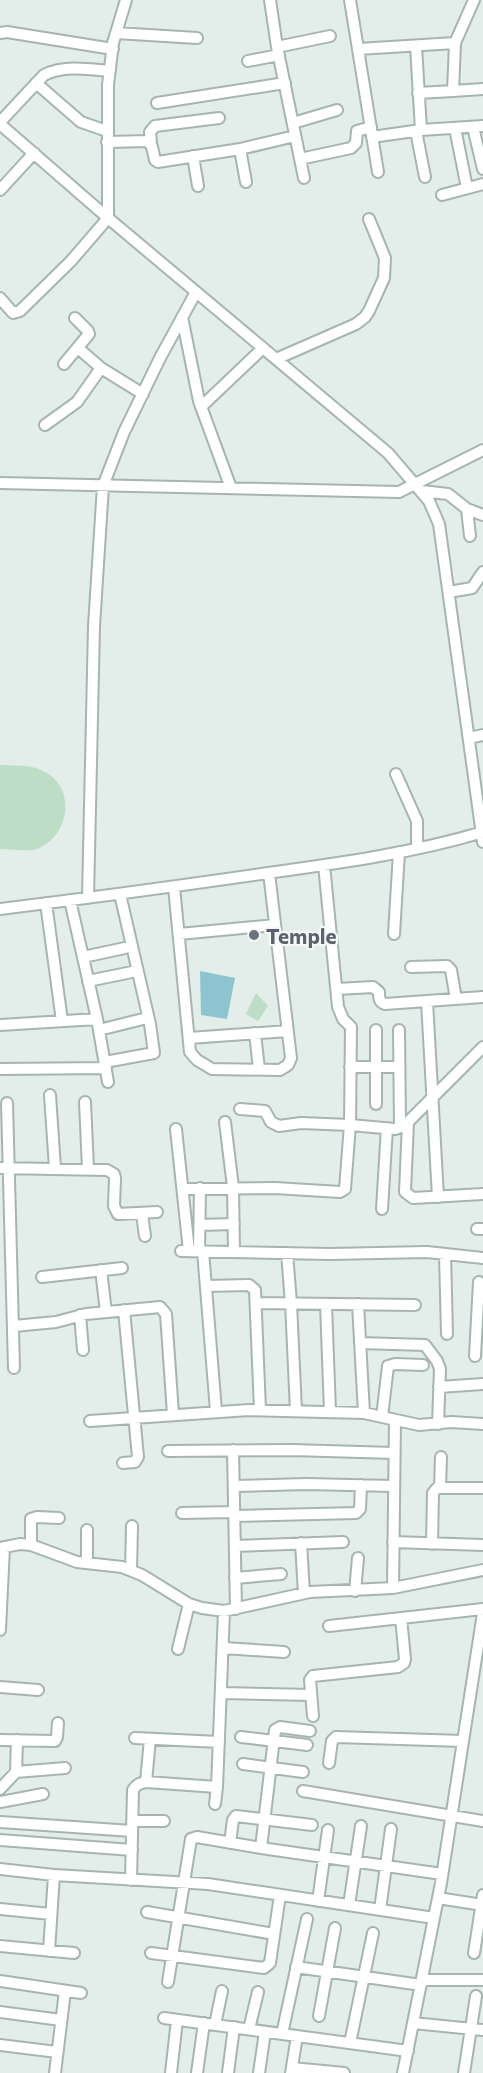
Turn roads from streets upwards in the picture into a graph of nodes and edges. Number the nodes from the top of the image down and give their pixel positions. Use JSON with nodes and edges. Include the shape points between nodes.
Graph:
{"nodes":[{"id":1,"x":126,"y":0,"type":"edge"},
{"id":2,"x":270,"y":0,"type":"edge"},
{"id":3,"x":351,"y":0,"type":"edge"},
{"id":4,"x":474,"y":0,"type":"edge"},
{"id":5,"x":0,"y":33,"type":"edge"},
{"id":6,"x":116,"y":33,"type":"junction"},
{"id":7,"x":330,"y":36,"type":"dead end"},
{"id":8,"x":197,"y":38,"type":"dead end"},
{"id":9,"x":455,"y":42,"type":"junction"},
{"id":10,"x":416,"y":46,"type":"junction"},
{"id":11,"x":113,"y":49,"type":"junction"},
{"id":12,"x":358,"y":49,"type":"junction"},
{"id":13,"x":278,"y":51,"type":"junction"},
{"id":14,"x":248,"y":61,"type":"dead end"},
{"id":15,"x":110,"y":71,"type":"junction"},
{"id":16,"x":36,"y":83,"type":"junction"},
{"id":17,"x":285,"y":83,"type":"junction"},
{"id":18,"x":483,"y":89,"type":"edge"},
{"id":19,"x":453,"y":90,"type":"junction"},
{"id":20,"x":418,"y":93,"type":"junction"},
{"id":21,"x":157,"y":103,"type":"dead end"},
{"id":22,"x":338,"y":110,"type":"dead end"},
{"id":23,"x":219,"y":118,"type":"dead end"},
{"id":24,"x":0,"y":123,"type":"edge"},
{"id":25,"x":292,"y":123,"type":"junction"},
{"id":26,"x":478,"y":127,"type":"edge"},
{"id":27,"x":455,"y":128,"type":"junction"},
{"id":28,"x":419,"y":130,"type":"junction"},
{"id":29,"x":371,"y":132,"type":"junction"},
{"id":30,"x":107,"y":136,"type":"junction"},
{"id":31,"x":295,"y":136,"type":"junction"},
{"id":32,"x":151,"y":143,"type":"junction"},
{"id":33,"x":240,"y":148,"type":"junction"},
{"id":34,"x":34,"y":153,"type":"junction"},
{"id":35,"x":193,"y":156,"type":"junction"},
{"id":36,"x":300,"y":159,"type":"junction"},
{"id":37,"x":483,"y":169,"type":"edge"},
{"id":38,"x":378,"y":172,"type":"dead end"},
{"id":39,"x":424,"y":177,"type":"dead end"},
{"id":40,"x":304,"y":178,"type":"dead end"},
{"id":41,"x":246,"y":182,"type":"dead end"},
{"id":42,"x":483,"y":184,"type":"edge"},
{"id":43,"x":198,"y":186,"type":"dead end"},
{"id":44,"x":467,"y":188,"type":"junction"},
{"id":45,"x":0,"y":190,"type":"edge"},
{"id":46,"x":442,"y":195,"type":"dead end"},
{"id":47,"x":108,"y":218,"type":"junction"},
{"id":48,"x":369,"y":219,"type":"dead end"},
{"id":49,"x":196,"y":292,"type":"junction"},
{"id":50,"x":0,"y":298,"type":"edge"},
{"id":51,"x":182,"y":317,"type":"junction"},
{"id":52,"x":75,"y":318,"type":"dead end"},
{"id":53,"x":78,"y":348,"type":"junction"},
{"id":54,"x":263,"y":348,"type":"junction"},
{"id":55,"x":276,"y":359,"type":"junction"},
{"id":56,"x":64,"y":364,"type":"dead end"},
{"id":57,"x":101,"y":368,"type":"junction"},
{"id":58,"x":142,"y":394,"type":"junction"},
{"id":59,"x":201,"y":407,"type":"junction"},
{"id":60,"x":45,"y":425,"type":"dead end"},
{"id":61,"x":483,"y":450,"type":"edge"},
{"id":62,"x":0,"y":483,"type":"edge"},
{"id":63,"x":103,"y":486,"type":"junction"},
{"id":64,"x":419,"y":487,"type":"junction"},
{"id":65,"x":231,"y":488,"type":"junction"},
{"id":66,"x":467,"y":509,"type":"junction"},
{"id":67,"x":483,"y":515,"type":"edge"},
{"id":68,"x":470,"y":536,"type":"dead end"},
{"id":69,"x":483,"y":572,"type":"edge"},
{"id":70,"x":449,"y":592,"type":"junction"},
{"id":71,"x":483,"y":735,"type":"edge"},
{"id":72,"x":469,"y":738,"type":"junction"},
{"id":73,"x":396,"y":774,"type":"dead end"},
{"id":74,"x":482,"y":835,"type":"edge"},
{"id":75,"x":417,"y":848,"type":"junction"},
{"id":76,"x":399,"y":852,"type":"junction"},
{"id":77,"x":324,"y":865,"type":"junction"},
{"id":78,"x":269,"y":873,"type":"junction"},
{"id":79,"x":174,"y":887,"type":"junction"},
{"id":80,"x":120,"y":894,"type":"junction"},
{"id":81,"x":88,"y":898,"type":"junction"},
{"id":82,"x":70,"y":900,"type":"junction"},
{"id":83,"x":46,"y":903,"type":"junction"},
{"id":84,"x":0,"y":909,"type":"edge"},
{"id":85,"x":275,"y":925,"type":"junction"},
{"id":86,"x":178,"y":934,"type":"junction"},
{"id":87,"x":394,"y":934,"type":"dead end"},
{"id":88,"x":125,"y":948,"type":"dead end"},
{"id":89,"x":83,"y":957,"type":"junction"},
{"id":90,"x":411,"y":967,"type":"dead end"},
{"id":91,"x":132,"y":972,"type":"dead end"},
{"id":92,"x":88,"y":981,"type":"junction"},
{"id":93,"x":337,"y":989,"type":"junction"},
{"id":94,"x":483,"y":997,"type":"edge"},
{"id":95,"x":456,"y":999,"type":"junction"},
{"id":96,"x":427,"y":1001,"type":"junction"},
{"id":97,"x":143,"y":1019,"type":"dead end"},
{"id":98,"x":62,"y":1021,"type":"junction"},
{"id":99,"x":98,"y":1024,"type":"junction"},
{"id":100,"x":0,"y":1025,"type":"edge"},
{"id":101,"x":376,"y":1030,"type":"dead end"},
{"id":102,"x":399,"y":1030,"type":"dead end"},
{"id":103,"x":288,"y":1031,"type":"junction"},
{"id":104,"x":255,"y":1033,"type":"junction"},
{"id":105,"x":189,"y":1038,"type":"junction"},
{"id":106,"x":483,"y":1047,"type":"edge"},
{"id":107,"x":105,"y":1065,"type":"junction"},
{"id":108,"x":350,"y":1067,"type":"junction"},
{"id":109,"x":376,"y":1067,"type":"junction"},
{"id":110,"x":399,"y":1067,"type":"junction"},
{"id":111,"x":0,"y":1069,"type":"edge"},
{"id":112,"x":259,"y":1069,"type":"junction"},
{"id":113,"x":108,"y":1082,"type":"dead end"},
{"id":114,"x":50,"y":1095,"type":"dead end"},
{"id":115,"x":433,"y":1098,"type":"junction"},
{"id":116,"x":7,"y":1102,"type":"dead end"},
{"id":117,"x":85,"y":1102,"type":"dead end"},
{"id":118,"x":376,"y":1104,"type":"dead end"},
{"id":119,"x":240,"y":1109,"type":"dead end"},
{"id":120,"x":225,"y":1122,"type":"dead end"},
{"id":121,"x":350,"y":1125,"type":"junction"},
{"id":122,"x":404,"y":1125,"type":"junction"},
{"id":123,"x":387,"y":1128,"type":"junction"},
{"id":124,"x":176,"y":1129,"type":"dead end"},
{"id":125,"x":5,"y":1168,"type":"edge"},
{"id":126,"x":54,"y":1168,"type":"junction"},
{"id":127,"x":88,"y":1169,"type":"junction"},
{"id":128,"x":200,"y":1188,"type":"junction"},
{"id":129,"x":233,"y":1188,"type":"junction"},
{"id":130,"x":183,"y":1189,"type":"junction"},
{"id":131,"x":483,"y":1194,"type":"edge"},
{"id":132,"x":438,"y":1197,"type":"junction"},
{"id":133,"x":382,"y":1209,"type":"dead end"},
{"id":134,"x":157,"y":1212,"type":"dead end"},
{"id":135,"x":142,"y":1214,"type":"junction"},
{"id":136,"x":234,"y":1224,"type":"junction"},
{"id":137,"x":200,"y":1225,"type":"junction"},
{"id":138,"x":145,"y":1236,"type":"dead end"},
{"id":139,"x":193,"y":1251,"type":"junction"},
{"id":140,"x":234,"y":1252,"type":"junction"},
{"id":141,"x":287,"y":1253,"type":"junction"},
{"id":142,"x":445,"y":1254,"type":"junction"},
{"id":143,"x":483,"y":1258,"type":"edge"},
{"id":144,"x":122,"y":1268,"type":"dead end"},
{"id":145,"x":101,"y":1270,"type":"junction"},
{"id":146,"x":42,"y":1277,"type":"dead end"},
{"id":147,"x":479,"y":1282,"type":"dead end"},
{"id":148,"x":206,"y":1286,"type":"junction"},
{"id":149,"x":257,"y":1303,"type":"junction"},
{"id":150,"x":291,"y":1303,"type":"junction"},
{"id":151,"x":326,"y":1304,"type":"junction"},
{"id":152,"x":358,"y":1304,"type":"junction"},
{"id":153,"x":415,"y":1305,"type":"dead end"},
{"id":154,"x":124,"y":1310,"type":"junction"},
{"id":155,"x":106,"y":1312,"type":"junction"},
{"id":156,"x":480,"y":1312,"type":"edge"},
{"id":157,"x":80,"y":1315,"type":"junction"},
{"id":158,"x":14,"y":1326,"type":"junction"},
{"id":159,"x":447,"y":1334,"type":"dead end"},
{"id":160,"x":360,"y":1343,"type":"junction"},
{"id":161,"x":83,"y":1350,"type":"dead end"},
{"id":162,"x":475,"y":1356,"type":"dead end"},
{"id":163,"x":423,"y":1365,"type":"dead end"},
{"id":164,"x":14,"y":1368,"type":"dead end"},
{"id":165,"x":483,"y":1384,"type":"edge"},
{"id":166,"x":439,"y":1387,"type":"junction"},
{"id":167,"x":260,"y":1410,"type":"junction"},
{"id":168,"x":216,"y":1411,"type":"junction"},
{"id":169,"x":296,"y":1411,"type":"junction"},
{"id":170,"x":330,"y":1412,"type":"junction"},
{"id":171,"x":364,"y":1413,"type":"junction"},
{"id":172,"x":173,"y":1414,"type":"junction"},
{"id":173,"x":134,"y":1417,"type":"junction"},
{"id":174,"x":382,"y":1417,"type":"junction"},
{"id":175,"x":395,"y":1419,"type":"junction"},
{"id":176,"x":90,"y":1421,"type":"dead end"},
{"id":177,"x":438,"y":1424,"type":"junction"},
{"id":178,"x":483,"y":1424,"type":"edge"},
{"id":179,"x":234,"y":1450,"type":"junction"},
{"id":180,"x":168,"y":1451,"type":"dead end"},
{"id":181,"x":394,"y":1454,"type":"junction"},
{"id":182,"x":441,"y":1457,"type":"dead end"},
{"id":183,"x":123,"y":1463,"type":"dead end"},
{"id":184,"x":361,"y":1485,"type":"junction"},
{"id":185,"x":234,"y":1486,"type":"junction"},
{"id":186,"x":394,"y":1486,"type":"junction"},
{"id":187,"x":440,"y":1488,"type":"junction"},
{"id":188,"x":483,"y":1488,"type":"edge"},
{"id":189,"x":182,"y":1513,"type":"dead end"},
{"id":190,"x":234,"y":1514,"type":"junction"},
{"id":191,"x":59,"y":1518,"type":"dead end"},
{"id":192,"x":132,"y":1526,"type":"dead end"},
{"id":193,"x":87,"y":1530,"type":"dead end"},
{"id":194,"x":343,"y":1542,"type":"dead end"},
{"id":195,"x":393,"y":1542,"type":"junction"},
{"id":196,"x":302,"y":1543,"type":"junction"},
{"id":197,"x":432,"y":1544,"type":"junction"},
{"id":198,"x":31,"y":1545,"type":"junction"},
{"id":199,"x":483,"y":1545,"type":"edge"},
{"id":200,"x":235,"y":1546,"type":"junction"},
{"id":201,"x":2,"y":1547,"type":"edge"},
{"id":202,"x":358,"y":1558,"type":"dead end"},
{"id":203,"x":87,"y":1563,"type":"junction"},
{"id":204,"x":131,"y":1570,"type":"junction"},
{"id":205,"x":483,"y":1570,"type":"edge"},
{"id":206,"x":281,"y":1574,"type":"dead end"},
{"id":207,"x":235,"y":1578,"type":"junction"},
{"id":208,"x":393,"y":1588,"type":"junction"},
{"id":209,"x":355,"y":1591,"type":"junction"},
{"id":210,"x":304,"y":1593,"type":"junction"},
{"id":211,"x":189,"y":1604,"type":"junction"},
{"id":212,"x":230,"y":1610,"type":"junction"},
{"id":213,"x":483,"y":1611,"type":"edge"},
{"id":214,"x":401,"y":1618,"type":"junction"},
{"id":215,"x":329,"y":1626,"type":"dead end"},
{"id":216,"x":0,"y":1630,"type":"edge"},
{"id":217,"x":224,"y":1648,"type":"junction"},
{"id":218,"x":178,"y":1649,"type":"dead end"},
{"id":219,"x":284,"y":1652,"type":"dead end"},
{"id":220,"x":0,"y":1687,"type":"edge"},
{"id":221,"x":38,"y":1690,"type":"dead end"},
{"id":222,"x":222,"y":1693,"type":"junction"},
{"id":223,"x":311,"y":1695,"type":"junction"},
{"id":224,"x":314,"y":1716,"type":"dead end"},
{"id":225,"x":58,"y":1723,"type":"dead end"},
{"id":226,"x":310,"y":1731,"type":"dead end"},
{"id":227,"x":241,"y":1737,"type":"dead end"},
{"id":228,"x":135,"y":1738,"type":"dead end"},
{"id":229,"x":150,"y":1739,"type":"junction"},
{"id":230,"x":0,"y":1740,"type":"edge"},
{"id":231,"x":17,"y":1740,"type":"junction"},
{"id":232,"x":274,"y":1741,"type":"junction"},
{"id":233,"x":463,"y":1741,"type":"junction"},
{"id":234,"x":219,"y":1742,"type":"junction"},
{"id":235,"x":307,"y":1745,"type":"dead end"},
{"id":236,"x":329,"y":1763,"type":"dead end"},
{"id":237,"x":243,"y":1764,"type":"dead end"},
{"id":238,"x":65,"y":1768,"type":"dead end"},
{"id":239,"x":270,"y":1768,"type":"junction"},
{"id":240,"x":16,"y":1772,"type":"junction"},
{"id":241,"x":303,"y":1772,"type":"dead end"},
{"id":242,"x":146,"y":1782,"type":"junction"},
{"id":243,"x":217,"y":1787,"type":"junction"},
{"id":244,"x":0,"y":1789,"type":"edge"},
{"id":245,"x":303,"y":1791,"type":"dead end"},
{"id":246,"x":43,"y":1794,"type":"dead end"},
{"id":247,"x":0,"y":1802,"type":"edge"},
{"id":248,"x":215,"y":1804,"type":"dead end"},
{"id":249,"x":452,"y":1814,"type":"junction"},
{"id":250,"x":264,"y":1819,"type":"junction"},
{"id":251,"x":164,"y":1821,"type":"dead end"},
{"id":252,"x":483,"y":1821,"type":"edge"},
{"id":253,"x":0,"y":1822,"type":"edge"},
{"id":254,"x":132,"y":1826,"type":"junction"},
{"id":255,"x":312,"y":1826,"type":"dead end"},
{"id":256,"x":361,"y":1826,"type":"dead end"},
{"id":257,"x":391,"y":1829,"type":"dead end"},
{"id":258,"x":328,"y":1830,"type":"dead end"},
{"id":259,"x":0,"y":1840,"type":"edge"},
{"id":260,"x":230,"y":1843,"type":"junction"},
{"id":261,"x":261,"y":1848,"type":"junction"},
{"id":262,"x":132,"y":1850,"type":"junction"},
{"id":263,"x":324,"y":1857,"type":"junction"},
{"id":264,"x":355,"y":1862,"type":"junction"},
{"id":265,"x":386,"y":1866,"type":"junction"},
{"id":266,"x":0,"y":1869,"type":"edge"},
{"id":267,"x":442,"y":1874,"type":"junction"},
{"id":268,"x":54,"y":1875,"type":"junction"},
{"id":269,"x":131,"y":1880,"type":"junction"},
{"id":270,"x":184,"y":1883,"type":"junction"},
{"id":271,"x":280,"y":1895,"type":"junction"},
{"id":272,"x":438,"y":1898,"type":"junction"},
{"id":273,"x":318,"y":1901,"type":"junction"},
{"id":274,"x":482,"y":1901,"type":"edge"},
{"id":275,"x":349,"y":1905,"type":"junction"},
{"id":276,"x":0,"y":1909,"type":"edge"},
{"id":277,"x":380,"y":1910,"type":"junction"},
{"id":278,"x":147,"y":1912,"type":"dead end"},
{"id":279,"x":51,"y":1914,"type":"junction"},
{"id":280,"x":178,"y":1917,"type":"junction"},
{"id":281,"x":434,"y":1918,"type":"junction"},
{"id":282,"x":307,"y":1919,"type":"dead end"},
{"id":283,"x":335,"y":1928,"type":"dead end"},
{"id":284,"x":374,"y":1933,"type":"dead end"},
{"id":285,"x":274,"y":1934,"type":"junction"},
{"id":286,"x":479,"y":1941,"type":"edge"},
{"id":287,"x":0,"y":1946,"type":"edge"},
{"id":288,"x":49,"y":1951,"type":"junction"},
{"id":289,"x":74,"y":1953,"type":"dead end"},
{"id":290,"x":151,"y":1953,"type":"dead end"},
{"id":291,"x":474,"y":1953,"type":"dead end"},
{"id":292,"x":171,"y":1956,"type":"junction"},
{"id":293,"x":296,"y":1967,"type":"junction"},
{"id":294,"x":327,"y":1971,"type":"junction"},
{"id":295,"x":364,"y":1977,"type":"junction"},
{"id":296,"x":483,"y":1980,"type":"edge"},
{"id":297,"x":0,"y":1981,"type":"edge"},
{"id":298,"x":168,"y":1982,"type":"dead end"},
{"id":299,"x":421,"y":1982,"type":"junction"},
{"id":300,"x":65,"y":1991,"type":"junction"},
{"id":301,"x":222,"y":1991,"type":"dead end"},
{"id":302,"x":258,"y":1992,"type":"dead end"},
{"id":303,"x":81,"y":1993,"type":"dead end"},
{"id":304,"x":476,"y":1996,"type":"dead end"},
{"id":305,"x":0,"y":2012,"type":"edge"},
{"id":306,"x":319,"y":2016,"type":"dead end"},
{"id":307,"x":165,"y":2018,"type":"dead end"},
{"id":308,"x":61,"y":2020,"type":"junction"},
{"id":309,"x":177,"y":2020,"type":"junction"},
{"id":310,"x":413,"y":2023,"type":"junction"},
{"id":311,"x":210,"y":2024,"type":"junction"},
{"id":312,"x":234,"y":2027,"type":"junction"},
{"id":313,"x":249,"y":2029,"type":"junction"},
{"id":314,"x":471,"y":2029,"type":"junction"},
{"id":315,"x":483,"y":2030,"type":"edge"},
{"id":316,"x":265,"y":2032,"type":"junction"},
{"id":317,"x":282,"y":2034,"type":"junction"},
{"id":318,"x":297,"y":2036,"type":"junction"},
{"id":319,"x":350,"y":2043,"type":"junction"},
{"id":320,"x":0,"y":2045,"type":"edge"},
{"id":321,"x":408,"y":2051,"type":"junction"},
{"id":322,"x":57,"y":2052,"type":"junction"},
{"id":323,"x":292,"y":2071,"type":"edge"},
{"id":324,"x":55,"y":2073,"type":"edge"},
{"id":325,"x":171,"y":2073,"type":"edge"},
{"id":326,"x":197,"y":2073,"type":"edge"},
{"id":327,"x":228,"y":2073,"type":"edge"},
{"id":328,"x":259,"y":2073,"type":"edge"},
{"id":329,"x":344,"y":2073,"type":"edge"},
{"id":330,"x":403,"y":2073,"type":"edge"},
{"id":331,"x":412,"y":2073,"type":"edge"},
{"id":332,"x":464,"y":2073,"type":"edge"}],
"edges":[{"from":1,"to":6,"type":"street"},
{"from":2,"to":13,"type":"street"},
{"from":3,"to":12,"type":"street"},
{"from":4,"to":9,"type":"street"},
{"from":5,"to":11,"type":"street"},
{"from":6,"to":8,"type":"street"},
{"from":6,"to":11,"type":"street"},
{"from":7,"to":13,"type":"street"},
{"from":9,"to":10,"type":"street"},
{"from":9,"to":19,"type":"street"},
{"from":10,"to":12,"type":"street"},
{"from":10,"to":20,"type":"street"},
{"from":11,"to":15,"type":"street"},
{"from":12,"to":29,"type":"street"},
{"from":13,"to":14,"type":"street"},
{"from":13,"to":17,"type":"street"},
{"from":15,"to":16,"type":"street","via":[[65,68],[53,70]]},
{"from":15,"to":30,"type":"street"},
{"from":16,"to":24,"type":"street"},
{"from":16,"to":30,"type":"street","via":[[81,122]]},
{"from":17,"to":21,"type":"street"},
{"from":17,"to":25,"type":"street"},
{"from":18,"to":19,"type":"street"},
{"from":19,"to":20,"type":"street"},
{"from":20,"to":28,"type":"street"},
{"from":22,"to":25,"type":"street"},
{"from":23,"to":32,"type":"street","via":[[155,126],[150,132]]},
{"from":24,"to":34,"type":"street"},
{"from":25,"to":31,"type":"street"},
{"from":26,"to":27,"type":"street"},
{"from":26,"to":37,"type":"street"},
{"from":27,"to":28,"type":"street"},
{"from":27,"to":44,"type":"street"},
{"from":28,"to":29,"type":"street"},
{"from":28,"to":39,"type":"street"},
{"from":29,"to":36,"type":"street","via":[[357,130],[356,143],[351,148]]},
{"from":29,"to":38,"type":"street"},
{"from":30,"to":32,"type":"street"},
{"from":30,"to":47,"type":"street"},
{"from":31,"to":33,"type":"street"},
{"from":31,"to":36,"type":"street"},
{"from":32,"to":35,"type":"street","via":[[158,162]]},
{"from":33,"to":35,"type":"street"},
{"from":33,"to":41,"type":"street"},
{"from":34,"to":45,"type":"street"},
{"from":34,"to":47,"type":"street"},
{"from":35,"to":43,"type":"street"},
{"from":36,"to":40,"type":"street"},
{"from":42,"to":44,"type":"street"},
{"from":44,"to":46,"type":"street"},
{"from":47,"to":49,"type":"street"},
{"from":47,"to":50,"type":"street","via":[[20,312],[13,313]]},
{"from":48,"to":55,"type":"street","via":[[385,267],[384,278],[365,317]]},
{"from":49,"to":51,"type":"street"},
{"from":49,"to":54,"type":"street"},
{"from":51,"to":58,"type":"street"},
{"from":51,"to":59,"type":"street"},
{"from":52,"to":53,"type":"street","via":[[89,334]]},
{"from":53,"to":56,"type":"street"},
{"from":53,"to":57,"type":"street"},
{"from":54,"to":55,"type":"street"},
{"from":54,"to":59,"type":"street"},
{"from":55,"to":64,"type":"street","via":[[388,453]]},
{"from":57,"to":58,"type":"street"},
{"from":57,"to":60,"type":"street","via":[[76,402]]},
{"from":58,"to":63,"type":"street"},
{"from":59,"to":65,"type":"street"},
{"from":61,"to":64,"type":"street"},
{"from":62,"to":63,"type":"street"},
{"from":63,"to":65,"type":"street"},
{"from":63,"to":81,"type":"street","via":[[94,626]]},
{"from":64,"to":65,"type":"street","via":[[399,492]]},
{"from":64,"to":66,"type":"street","via":[[448,494]]},
{"from":64,"to":70,"type":"street","via":[[439,524]]},
{"from":66,"to":67,"type":"street"},
{"from":66,"to":68,"type":"street"},
{"from":69,"to":70,"type":"street","via":[[472,588]]},
{"from":70,"to":72,"type":"street"},
{"from":71,"to":72,"type":"street"},
{"from":72,"to":74,"type":"street"},
{"from":73,"to":75,"type":"street","via":[[417,821]]},
{"from":74,"to":75,"type":"street"},
{"from":75,"to":76,"type":"street"},
{"from":76,"to":77,"type":"street"},
{"from":76,"to":87,"type":"street"},
{"from":77,"to":78,"type":"street"},
{"from":77,"to":93,"type":"street"},
{"from":78,"to":79,"type":"street"},
{"from":78,"to":85,"type":"street"},
{"from":79,"to":80,"type":"street"},
{"from":79,"to":86,"type":"street"},
{"from":80,"to":81,"type":"street"},
{"from":80,"to":107,"type":"street","via":[[154,1053]]},
{"from":81,"to":82,"type":"street"},
{"from":82,"to":83,"type":"street"},
{"from":82,"to":89,"type":"street"},
{"from":83,"to":84,"type":"street"},
{"from":83,"to":98,"type":"street"},
{"from":85,"to":86,"type":"street"},
{"from":85,"to":103,"type":"street"},
{"from":86,"to":105,"type":"street"},
{"from":88,"to":89,"type":"street"},
{"from":89,"to":92,"type":"street"},
{"from":90,"to":95,"type":"street","via":[[447,966]]},
{"from":91,"to":92,"type":"street"},
{"from":92,"to":99,"type":"street"},
{"from":93,"to":96,"type":"street","via":[[372,987],[386,1004]]},
{"from":93,"to":108,"type":"street","via":[[340,1013],[351,1027]]},
{"from":94,"to":95,"type":"street"},
{"from":95,"to":96,"type":"street"},
{"from":96,"to":115,"type":"street"},
{"from":97,"to":99,"type":"street"},
{"from":98,"to":99,"type":"street"},
{"from":98,"to":100,"type":"street"},
{"from":99,"to":107,"type":"street"},
{"from":101,"to":109,"type":"street"},
{"from":102,"to":110,"type":"street"},
{"from":103,"to":104,"type":"street"},
{"from":103,"to":112,"type":"street","via":[[288,1065],[280,1070]]},
{"from":104,"to":105,"type":"street"},
{"from":104,"to":112,"type":"street"},
{"from":105,"to":112,"type":"street","via":[[190,1052],[213,1069]]},
{"from":106,"to":115,"type":"street"},
{"from":107,"to":111,"type":"street"},
{"from":107,"to":113,"type":"street"},
{"from":108,"to":109,"type":"street"},
{"from":108,"to":121,"type":"street"},
{"from":109,"to":110,"type":"street"},
{"from":109,"to":118,"type":"street"},
{"from":110,"to":122,"type":"street"},
{"from":114,"to":126,"type":"street"},
{"from":115,"to":122,"type":"street"},
{"from":115,"to":132,"type":"street"},
{"from":116,"to":125,"type":"street"},
{"from":117,"to":127,"type":"street"},
{"from":119,"to":121,"type":"street","via":[[265,1111],[271,1122],[279,1126]]},
{"from":120,"to":129,"type":"street"},
{"from":121,"to":123,"type":"street"},
{"from":121,"to":129,"type":"street","via":[[343,1191]]},
{"from":122,"to":123,"type":"street"},
{"from":122,"to":132,"type":"street","via":[[405,1192],[413,1198]]},
{"from":123,"to":133,"type":"street"},
{"from":124,"to":130,"type":"street"},
{"from":125,"to":126,"type":"street"},
{"from":125,"to":158,"type":"street"},
{"from":126,"to":127,"type":"street"},
{"from":127,"to":135,"type":"street","via":[[114,1174],[114,1206],[118,1214]]},
{"from":128,"to":129,"type":"street"},
{"from":128,"to":130,"type":"street"},
{"from":128,"to":137,"type":"street"},
{"from":129,"to":136,"type":"street"},
{"from":130,"to":139,"type":"street"},
{"from":131,"to":132,"type":"street"},
{"from":134,"to":135,"type":"street"},
{"from":135,"to":138,"type":"street"},
{"from":136,"to":137,"type":"street"},
{"from":136,"to":140,"type":"street"},
{"from":137,"to":139,"type":"street"},
{"from":139,"to":140,"type":"street"},
{"from":139,"to":148,"type":"street"},
{"from":140,"to":141,"type":"street"},
{"from":141,"to":142,"type":"street"},
{"from":141,"to":150,"type":"street"},
{"from":142,"to":143,"type":"street"},
{"from":142,"to":159,"type":"street"},
{"from":144,"to":145,"type":"street"},
{"from":145,"to":146,"type":"street"},
{"from":145,"to":155,"type":"street"},
{"from":147,"to":156,"type":"street"},
{"from":148,"to":149,"type":"street","via":[[253,1287]]},
{"from":148,"to":168,"type":"street"},
{"from":149,"to":150,"type":"street"},
{"from":149,"to":167,"type":"street"},
{"from":150,"to":151,"type":"street"},
{"from":150,"to":169,"type":"street"},
{"from":151,"to":152,"type":"street"},
{"from":151,"to":170,"type":"street"},
{"from":152,"to":153,"type":"street"},
{"from":152,"to":160,"type":"street"},
{"from":154,"to":155,"type":"street"},
{"from":154,"to":172,"type":"street","via":[[155,1306],[166,1314]]},
{"from":154,"to":173,"type":"street"},
{"from":155,"to":157,"type":"street"},
{"from":156,"to":162,"type":"street"},
{"from":157,"to":158,"type":"street"},
{"from":157,"to":161,"type":"street"},
{"from":158,"to":164,"type":"street"},
{"from":160,"to":166,"type":"street","via":[[425,1345],[439,1365]]},
{"from":160,"to":171,"type":"street"},
{"from":163,"to":174,"type":"street","via":[[388,1366]]},
{"from":165,"to":166,"type":"street"},
{"from":166,"to":177,"type":"street"},
{"from":167,"to":168,"type":"street"},
{"from":167,"to":169,"type":"street"},
{"from":168,"to":172,"type":"street"},
{"from":169,"to":170,"type":"street"},
{"from":170,"to":171,"type":"street"},
{"from":171,"to":174,"type":"street"},
{"from":172,"to":173,"type":"street"},
{"from":173,"to":176,"type":"street"},
{"from":173,"to":183,"type":"street","via":[[138,1457],[135,1462]]},
{"from":174,"to":175,"type":"street"},
{"from":175,"to":177,"type":"street","via":[[418,1425]]},
{"from":175,"to":181,"type":"street"},
{"from":177,"to":178,"type":"street"},
{"from":179,"to":180,"type":"street"},
{"from":179,"to":181,"type":"street"},
{"from":179,"to":185,"type":"street"},
{"from":181,"to":186,"type":"street"},
{"from":182,"to":187,"type":"street"},
{"from":184,"to":185,"type":"street"},
{"from":184,"to":186,"type":"street"},
{"from":184,"to":190,"type":"street","via":[[360,1509],[356,1514]]},
{"from":185,"to":190,"type":"street"},
{"from":186,"to":195,"type":"street"},
{"from":187,"to":188,"type":"street"},
{"from":187,"to":197,"type":"street","via":[[433,1492]]},
{"from":189,"to":190,"type":"street"},
{"from":190,"to":200,"type":"street"},
{"from":191,"to":198,"type":"street","via":[[31,1519]]},
{"from":192,"to":204,"type":"street"},
{"from":193,"to":203,"type":"street"},
{"from":194,"to":196,"type":"street"},
{"from":195,"to":197,"type":"street"},
{"from":195,"to":208,"type":"street"},
{"from":196,"to":200,"type":"street"},
{"from":196,"to":210,"type":"street"},
{"from":197,"to":199,"type":"street"},
{"from":198,"to":201,"type":"street"},
{"from":198,"to":203,"type":"street"},
{"from":200,"to":207,"type":"street"},
{"from":201,"to":216,"type":"street"},
{"from":202,"to":209,"type":"street"},
{"from":203,"to":204,"type":"street"},
{"from":204,"to":211,"type":"street"},
{"from":205,"to":208,"type":"street"},
{"from":206,"to":207,"type":"street"},
{"from":207,"to":212,"type":"street"},
{"from":208,"to":209,"type":"street"},
{"from":209,"to":210,"type":"street"},
{"from":210,"to":212,"type":"street"},
{"from":211,"to":212,"type":"street"},
{"from":211,"to":218,"type":"street"},
{"from":212,"to":217,"type":"street"},
{"from":213,"to":214,"type":"street"},
{"from":213,"to":233,"type":"street"},
{"from":214,"to":215,"type":"street"},
{"from":214,"to":223,"type":"street","via":[[405,1659],[401,1666],[313,1676]]},
{"from":217,"to":219,"type":"street"},
{"from":217,"to":222,"type":"street"},
{"from":220,"to":221,"type":"street"},
{"from":222,"to":223,"type":"street"},
{"from":222,"to":234,"type":"street"},
{"from":223,"to":224,"type":"street"},
{"from":225,"to":231,"type":"street","via":[[54,1741]]},
{"from":226,"to":232,"type":"street","via":[[280,1727],[275,1730]]},
{"from":227,"to":232,"type":"street"},
{"from":228,"to":229,"type":"street"},
{"from":229,"to":234,"type":"street"},
{"from":229,"to":242,"type":"street"},
{"from":230,"to":231,"type":"street"},
{"from":231,"to":240,"type":"street"},
{"from":232,"to":235,"type":"street"},
{"from":232,"to":239,"type":"street"},
{"from":233,"to":236,"type":"street","via":[[336,1737]]},
{"from":233,"to":249,"type":"street"},
{"from":234,"to":243,"type":"street"},
{"from":237,"to":239,"type":"street"},
{"from":238,"to":240,"type":"street"},
{"from":239,"to":241,"type":"street"},
{"from":239,"to":250,"type":"street"},
{"from":240,"to":244,"type":"street"},
{"from":242,"to":243,"type":"street"},
{"from":242,"to":254,"type":"street","via":[[133,1790]]},
{"from":243,"to":248,"type":"street"},
{"from":245,"to":249,"type":"street"},
{"from":246,"to":247,"type":"street"},
{"from":249,"to":252,"type":"street"},
{"from":249,"to":267,"type":"street"},
{"from":250,"to":255,"type":"street"},
{"from":250,"to":260,"type":"street","via":[[233,1817]]},
{"from":250,"to":261,"type":"street"},
{"from":251,"to":254,"type":"street"},
{"from":253,"to":254,"type":"street"},
{"from":254,"to":262,"type":"street"},
{"from":256,"to":264,"type":"street"},
{"from":257,"to":265,"type":"street"},
{"from":258,"to":263,"type":"street"},
{"from":259,"to":262,"type":"street"},
{"from":260,"to":261,"type":"street"},
{"from":260,"to":270,"type":"street","via":[[191,1839]]},
{"from":261,"to":263,"type":"street"},
{"from":262,"to":269,"type":"street"},
{"from":263,"to":264,"type":"street"},
{"from":263,"to":273,"type":"street"},
{"from":264,"to":265,"type":"street"},
{"from":264,"to":275,"type":"street"},
{"from":265,"to":267,"type":"street"},
{"from":265,"to":277,"type":"street"},
{"from":266,"to":268,"type":"street"},
{"from":267,"to":272,"type":"street"},
{"from":268,"to":269,"type":"street"},
{"from":268,"to":279,"type":"street"},
{"from":269,"to":270,"type":"street"},
{"from":270,"to":271,"type":"street"},
{"from":270,"to":280,"type":"street"},
{"from":271,"to":273,"type":"street"},
{"from":271,"to":285,"type":"street"},
{"from":272,"to":274,"type":"street"},
{"from":272,"to":281,"type":"street"},
{"from":273,"to":275,"type":"street"},
{"from":274,"to":286,"type":"street"},
{"from":275,"to":277,"type":"street"},
{"from":276,"to":279,"type":"street"},
{"from":277,"to":281,"type":"street"},
{"from":278,"to":280,"type":"street"},
{"from":279,"to":288,"type":"street"},
{"from":280,"to":285,"type":"street"},
{"from":280,"to":292,"type":"street"},
{"from":281,"to":299,"type":"street"},
{"from":282,"to":293,"type":"street"},
{"from":283,"to":294,"type":"street"},
{"from":284,"to":295,"type":"street"},
{"from":285,"to":292,"type":"street","via":[[270,1963],[264,1968]]},
{"from":286,"to":291,"type":"street"},
{"from":287,"to":288,"type":"street"},
{"from":288,"to":289,"type":"street"},
{"from":290,"to":292,"type":"street"},
{"from":292,"to":298,"type":"street"},
{"from":293,"to":294,"type":"street"},
{"from":293,"to":317,"type":"street"},
{"from":294,"to":295,"type":"street"},
{"from":294,"to":306,"type":"street"},
{"from":295,"to":299,"type":"street"},
{"from":295,"to":319,"type":"street"},
{"from":296,"to":299,"type":"street"},
{"from":297,"to":300,"type":"street"},
{"from":299,"to":310,"type":"street"},
{"from":300,"to":303,"type":"street"},
{"from":300,"to":308,"type":"street"},
{"from":301,"to":311,"type":"street"},
{"from":302,"to":313,"type":"street"},
{"from":304,"to":314,"type":"street"},
{"from":305,"to":308,"type":"street"},
{"from":307,"to":309,"type":"street"},
{"from":308,"to":322,"type":"street"},
{"from":309,"to":311,"type":"street"},
{"from":309,"to":325,"type":"street"},
{"from":310,"to":314,"type":"street"},
{"from":310,"to":321,"type":"street"},
{"from":311,"to":312,"type":"street"},
{"from":311,"to":326,"type":"street"},
{"from":312,"to":313,"type":"street"},
{"from":312,"to":327,"type":"street"},
{"from":313,"to":316,"type":"street"},
{"from":314,"to":315,"type":"street"},
{"from":314,"to":332,"type":"street"},
{"from":316,"to":317,"type":"street"},
{"from":316,"to":328,"type":"street"},
{"from":317,"to":318,"type":"street"},
{"from":318,"to":319,"type":"street"},
{"from":318,"to":323,"type":"street"},
{"from":319,"to":321,"type":"street"},
{"from":320,"to":322,"type":"street"},
{"from":321,"to":330,"type":"street"},
{"from":322,"to":324,"type":"street"},
{"from":323,"to":329,"type":"street"},
{"from":330,"to":331,"type":"street"}]}
